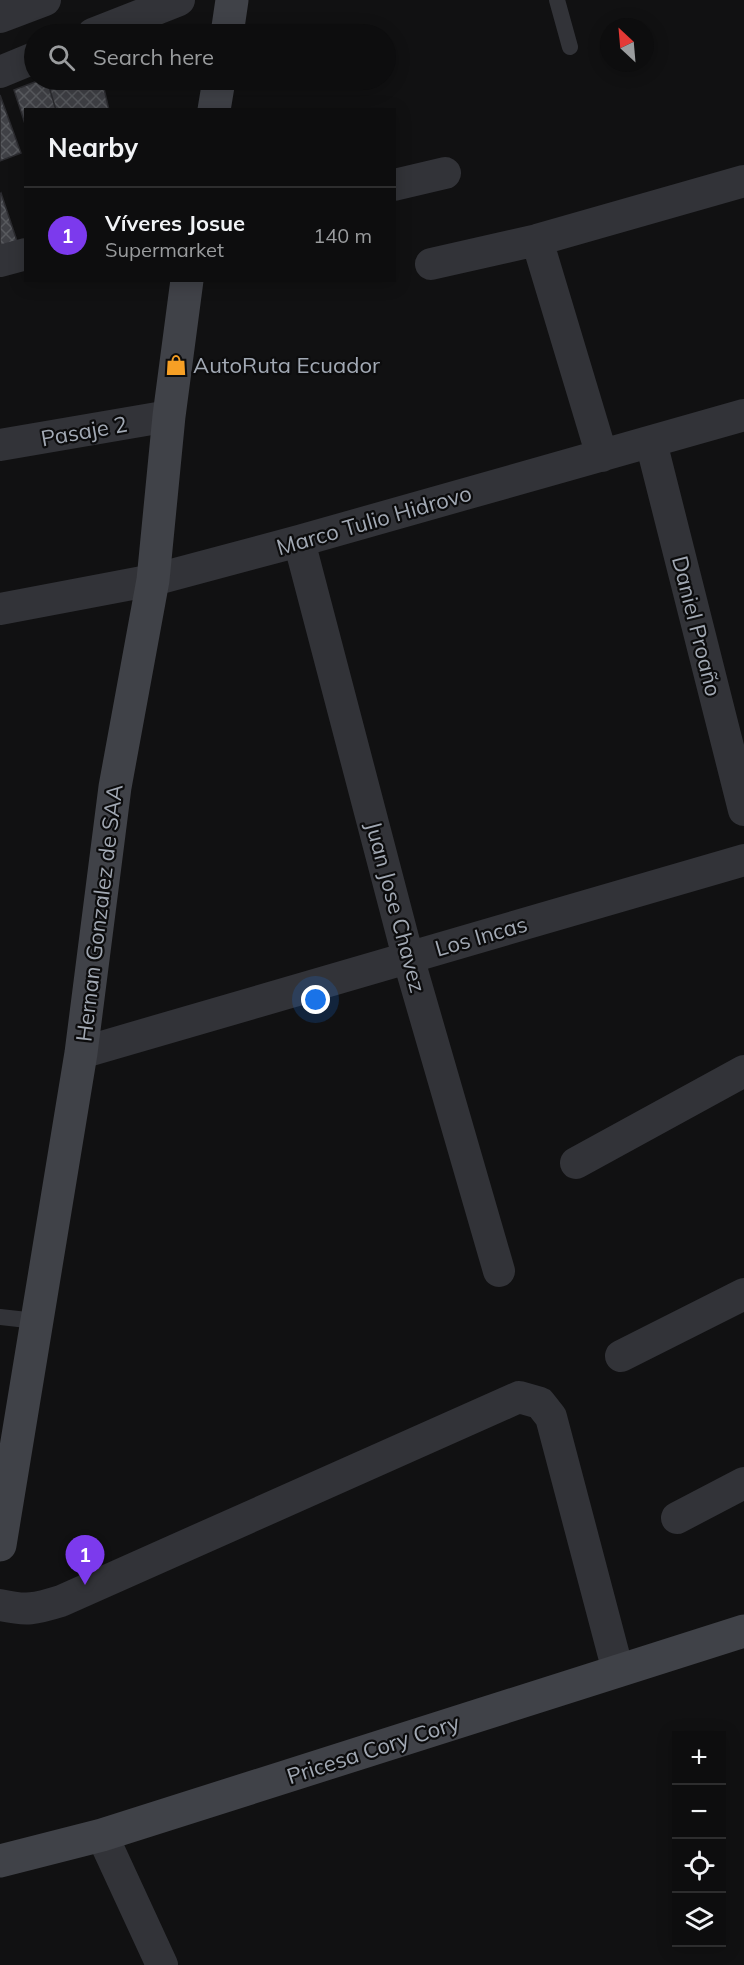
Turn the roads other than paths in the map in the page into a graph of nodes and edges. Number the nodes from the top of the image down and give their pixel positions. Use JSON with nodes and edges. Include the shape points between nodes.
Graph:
{"nodes":[{"id":1,"x":45,"y":0,"type":"edge"},
{"id":2,"x":180,"y":0,"type":"edge"},
{"id":3,"x":557,"y":0,"type":"edge"},
{"id":4,"x":235,"y":1,"type":"edge"},
{"id":5,"x":0,"y":17,"type":"edge"},
{"id":6,"x":119,"y":24,"type":"edge"},
{"id":7,"x":229,"y":24,"type":"edge"},
{"id":8,"x":570,"y":47,"type":"dead end"},
{"id":9,"x":24,"y":62,"type":"edge"},
{"id":10,"x":0,"y":72,"type":"edge"},
{"id":11,"x":217,"y":90,"type":"edge"},
{"id":12,"x":214,"y":108,"type":"edge"},
{"id":13,"x":445,"y":173,"type":"dead end"},
{"id":14,"x":744,"y":181,"type":"edge"},
{"id":15,"x":396,"y":185,"type":"edge"},
{"id":16,"x":537,"y":240,"type":"junction"},
{"id":17,"x":24,"y":255,"type":"edge"},
{"id":18,"x":0,"y":261,"type":"edge"},
{"id":19,"x":431,"y":264,"type":"dead end"},
{"id":20,"x":187,"y":282,"type":"edge"},
{"id":21,"x":169,"y":416,"type":"junction"},
{"id":22,"x":744,"y":416,"type":"edge"},
{"id":23,"x":651,"y":442,"type":"junction"},
{"id":24,"x":0,"y":445,"type":"edge"},
{"id":25,"x":602,"y":456,"type":"junction"},
{"id":26,"x":299,"y":541,"type":"junction"},
{"id":27,"x":153,"y":580,"type":"junction"},
{"id":28,"x":0,"y":609,"type":"edge"},
{"id":29,"x":744,"y":810,"type":"edge"},
{"id":30,"x":744,"y":860,"type":"edge"},
{"id":31,"x":408,"y":957,"type":"junction"},
{"id":32,"x":81,"y":1053,"type":"junction"},
{"id":33,"x":744,"y":1071,"type":"edge"},
{"id":34,"x":576,"y":1163,"type":"dead end"},
{"id":35,"x":499,"y":1271,"type":"dead end"},
{"id":36,"x":744,"y":1294,"type":"edge"},
{"id":37,"x":0,"y":1317,"type":"edge"},
{"id":38,"x":36,"y":1321,"type":"junction"},
{"id":39,"x":621,"y":1356,"type":"dead end"},
{"id":40,"x":744,"y":1484,"type":"edge"},
{"id":41,"x":677,"y":1518,"type":"dead end"},
{"id":42,"x":0,"y":1545,"type":"edge"},
{"id":43,"x":0,"y":1605,"type":"edge"},
{"id":44,"x":744,"y":1631,"type":"edge"},
{"id":45,"x":618,"y":1671,"type":"junction"},
{"id":46,"x":102,"y":1835,"type":"junction"},
{"id":47,"x":0,"y":1861,"type":"edge"},
{"id":48,"x":162,"y":1965,"type":"edge"}],
"edges":[{"from":1,"to":5,"type":"street"},
{"from":2,"to":6,"type":"street"},
{"from":3,"to":8,"type":"lane"},
{"from":4,"to":7,"type":"street"},
{"from":9,"to":10,"type":"street"},
{"from":11,"to":12,"type":"street"},
{"from":13,"to":15,"type":"street"},
{"from":14,"to":16,"type":"street"},
{"from":16,"to":19,"type":"street"},
{"from":16,"to":25,"type":"street"},
{"from":17,"to":18,"type":"street"},
{"from":20,"to":21,"type":"street","name":"Hernan Gonzalez de SAA"},
{"from":21,"to":24,"type":"street","name":"Pasaje 2"},
{"from":21,"to":27,"type":"street","name":"Hernan Gonzalez de SAA"},
{"from":22,"to":23,"type":"street","name":"Marco Tulio Hidrovo"},
{"from":23,"to":25,"type":"street","name":"Marco Tulio Hidrovo"},
{"from":23,"to":29,"type":"street","name":"Daniel Proaño"},
{"from":25,"to":26,"type":"street","name":"Marco Tulio Hidrovo"},
{"from":26,"to":27,"type":"street","name":"Marco Tulio Hidrovo"},
{"from":26,"to":31,"type":"street","name":"Juan Jose Chavez"},
{"from":27,"to":28,"type":"street","name":"Marco Tulio Hidrovo"},
{"from":27,"to":32,"type":"street","name":"Hernan Gonzalez de SAA","via":[[115,787]]},
{"from":30,"to":31,"type":"street","name":"Los Incas"},
{"from":31,"to":32,"type":"street","name":"Los Incas"},
{"from":31,"to":35,"type":"street","name":"Juan Jose Chavez"},
{"from":32,"to":38,"type":"street","name":"Hernan Gonzalez de SAA"},
{"from":33,"to":34,"type":"street"},
{"from":36,"to":39,"type":"street"},
{"from":37,"to":38,"type":"lane"},
{"from":38,"to":42,"type":"street","name":"Hernan Gonzalez de SAA"},
{"from":40,"to":41,"type":"street"},
{"from":43,"to":45,"type":"street","via":[[36,1609],[61,1601],[519,1397],[540,1403],[551,1417]]},
{"from":44,"to":45,"type":"street","name":"Pricesa Cory Cory"},
{"from":45,"to":46,"type":"street","name":"Pricesa Cory Cory"},
{"from":46,"to":47,"type":"street","name":"Pricesa Cory Cory"},
{"from":46,"to":48,"type":"street"}]}
